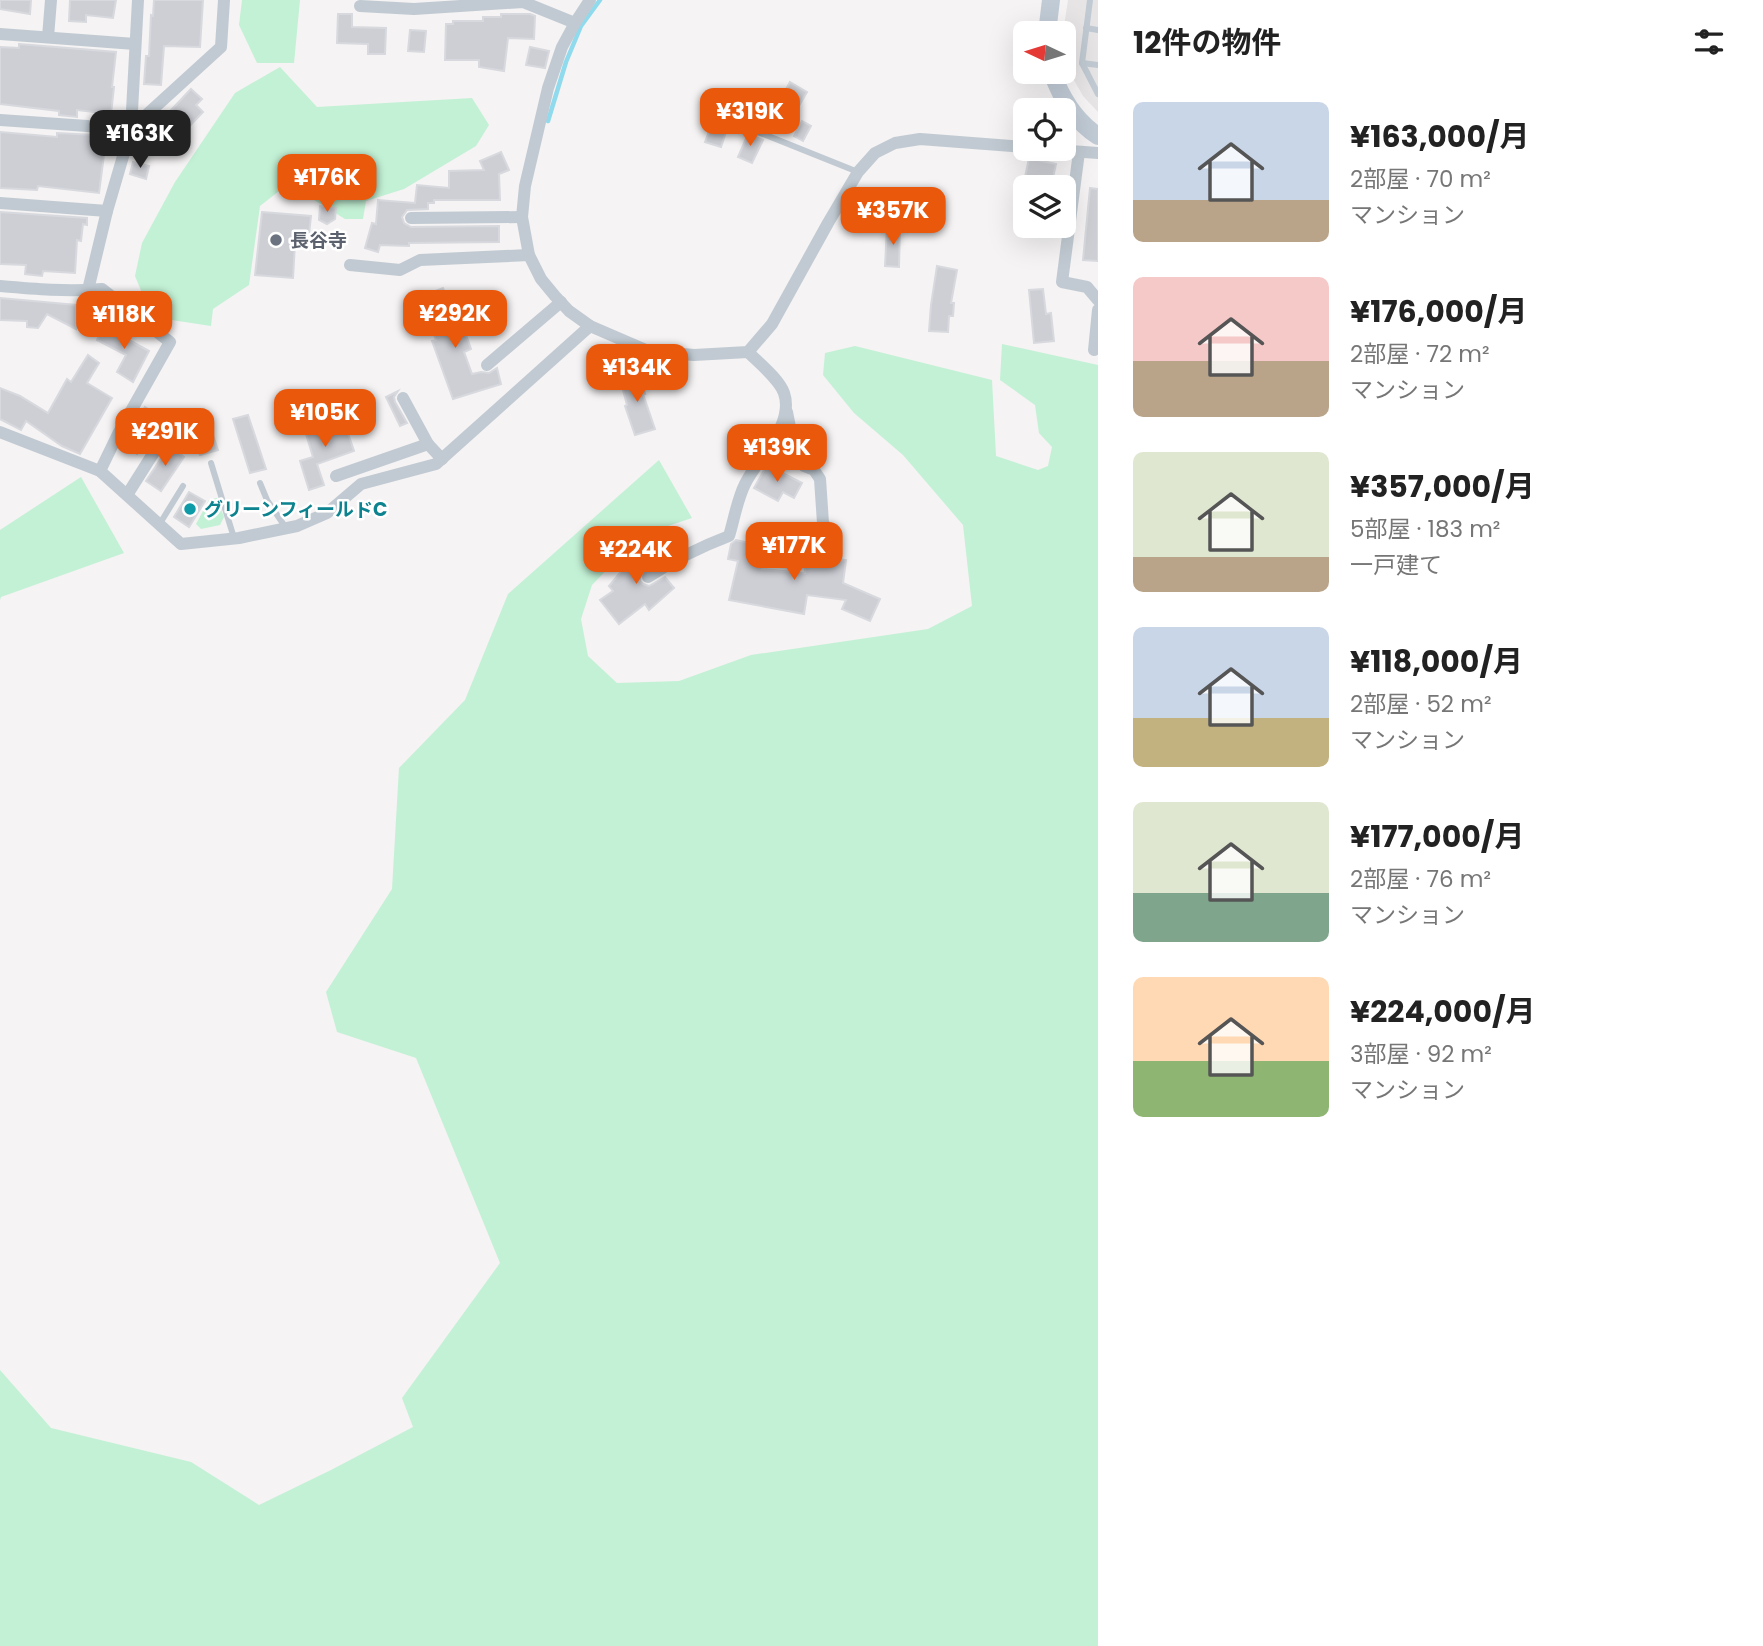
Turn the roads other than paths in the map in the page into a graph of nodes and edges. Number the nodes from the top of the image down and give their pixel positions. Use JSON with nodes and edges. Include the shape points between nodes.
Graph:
{"nodes":[{"id":1,"x":51,"y":0,"type":"edge"},
{"id":2,"x":138,"y":0,"type":"edge"},
{"id":3,"x":224,"y":0,"type":"edge"},
{"id":4,"x":590,"y":0,"type":"edge"},
{"id":5,"x":1051,"y":0,"type":"edge"},
{"id":6,"x":1090,"y":0,"type":"edge"},
{"id":7,"x":360,"y":6,"type":"dead end"},
{"id":8,"x":1049,"y":21,"type":"edge"},
{"id":9,"x":575,"y":23,"type":"junction"},
{"id":10,"x":1086,"y":29,"type":"junction"},
{"id":11,"x":1098,"y":30,"type":"edge"},
{"id":12,"x":0,"y":34,"type":"edge"},
{"id":13,"x":48,"y":37,"type":"junction"},
{"id":14,"x":135,"y":44,"type":"junction"},
{"id":15,"x":1082,"y":63,"type":"junction"},
{"id":16,"x":1098,"y":65,"type":"edge"},
{"id":17,"x":1056,"y":84,"type":"edge"},
{"id":18,"x":1098,"y":94,"type":"edge"},
{"id":19,"x":0,"y":120,"type":"edge"},
{"id":20,"x":743,"y":127,"type":"dead end"},
{"id":21,"x":131,"y":129,"type":"junction"},
{"id":22,"x":1098,"y":136,"type":"edge"},
{"id":23,"x":1013,"y":146,"type":"edge"},
{"id":24,"x":1076,"y":152,"type":"edge"},
{"id":25,"x":1079,"y":152,"type":"junction"},
{"id":26,"x":1098,"y":153,"type":"edge"},
{"id":27,"x":858,"y":172,"type":"junction"},
{"id":28,"x":0,"y":203,"type":"edge"},
{"id":29,"x":107,"y":211,"type":"junction"},
{"id":30,"x":522,"y":217,"type":"junction"},
{"id":31,"x":411,"y":218,"type":"dead end"},
{"id":32,"x":529,"y":255,"type":"junction"},
{"id":33,"x":350,"y":265,"type":"dead end"},
{"id":34,"x":0,"y":286,"type":"edge"},
{"id":35,"x":88,"y":290,"type":"junction"},
{"id":36,"x":1098,"y":300,"type":"edge"},
{"id":37,"x":561,"y":302,"type":"junction"},
{"id":38,"x":1098,"y":310,"type":"edge"},
{"id":39,"x":590,"y":326,"type":"junction"},
{"id":40,"x":1094,"y":350,"type":"dead end"},
{"id":41,"x":748,"y":352,"type":"junction"},
{"id":42,"x":487,"y":365,"type":"dead end"},
{"id":43,"x":403,"y":398,"type":"dead end"},
{"id":44,"x":786,"y":412,"type":"junction"},
{"id":45,"x":168,"y":430,"type":"dead end"},
{"id":46,"x":0,"y":432,"type":"edge"},
{"id":47,"x":429,"y":444,"type":"junction"},
{"id":48,"x":442,"y":459,"type":"junction"},
{"id":49,"x":211,"y":463,"type":"dead end"},
{"id":50,"x":100,"y":471,"type":"junction"},
{"id":51,"x":336,"y":476,"type":"dead end"},
{"id":52,"x":260,"y":483,"type":"dead end"},
{"id":53,"x":183,"y":486,"type":"dead end"},
{"id":54,"x":127,"y":495,"type":"junction"},
{"id":55,"x":159,"y":525,"type":"junction"},
{"id":56,"x":286,"y":528,"type":"junction"},
{"id":57,"x":234,"y":538,"type":"junction"},
{"id":58,"x":834,"y":539,"type":"dead end"},
{"id":59,"x":648,"y":577,"type":"dead end"}],
"edges":[{"from":1,"to":13,"type":"street"},
{"from":2,"to":14,"type":"street"},
{"from":3,"to":21,"type":"street","via":[[221,47]]},
{"from":4,"to":9,"type":"street"},
{"from":5,"to":8,"type":"street"},
{"from":6,"to":10,"type":"lane"},
{"from":7,"to":9,"type":"street","via":[[414,9],[523,2]]},
{"from":9,"to":30,"type":"street","via":[[548,88]]},
{"from":10,"to":11,"type":"lane"},
{"from":10,"to":15,"type":"lane"},
{"from":12,"to":13,"type":"street"},
{"from":13,"to":14,"type":"street"},
{"from":14,"to":21,"type":"street"},
{"from":15,"to":16,"type":"lane"},
{"from":15,"to":18,"type":"lane"},
{"from":17,"to":22,"type":"street","via":[[1070,110]]},
{"from":19,"to":21,"type":"street"},
{"from":20,"to":27,"type":"lane"},
{"from":21,"to":29,"type":"street"},
{"from":23,"to":27,"type":"street","via":[[920,139],[895,143],[876,153]]},
{"from":24,"to":25,"type":"street"},
{"from":25,"to":26,"type":"street"},
{"from":25,"to":36,"type":"street","via":[[1062,282],[1087,287]]},
{"from":27,"to":41,"type":"street","via":[[772,324]]},
{"from":28,"to":29,"type":"street"},
{"from":29,"to":35,"type":"street"},
{"from":30,"to":31,"type":"street"},
{"from":30,"to":32,"type":"street"},
{"from":32,"to":33,"type":"street","via":[[420,260],[400,270]]},
{"from":32,"to":37,"type":"street","via":[[541,279]]},
{"from":34,"to":35,"type":"street"},
{"from":35,"to":50,"type":"street","via":[[102,289],[170,342]]},
{"from":37,"to":39,"type":"street"},
{"from":37,"to":42,"type":"street"},
{"from":38,"to":40,"type":"street"},
{"from":39,"to":41,"type":"street","via":[[648,351],[694,355]]},
{"from":39,"to":48,"type":"street"},
{"from":41,"to":44,"type":"street","via":[[782,388]]},
{"from":43,"to":47,"type":"street"},
{"from":44,"to":58,"type":"street","via":[[796,458],[821,479],[823,523]]},
{"from":44,"to":59,"type":"street","via":[[745,485],[729,536],[675,559]]},
{"from":45,"to":54,"type":"street"},
{"from":46,"to":50,"type":"street"},
{"from":47,"to":48,"type":"street"},
{"from":47,"to":51,"type":"street"},
{"from":48,"to":56,"type":"street","via":[[361,484],[327,513]]},
{"from":49,"to":57,"type":"lane"},
{"from":50,"to":54,"type":"street"},
{"from":52,"to":56,"type":"lane"},
{"from":53,"to":55,"type":"lane"},
{"from":54,"to":55,"type":"street"},
{"from":55,"to":57,"type":"street","via":[[181,544]]},
{"from":56,"to":57,"type":"street"}]}
